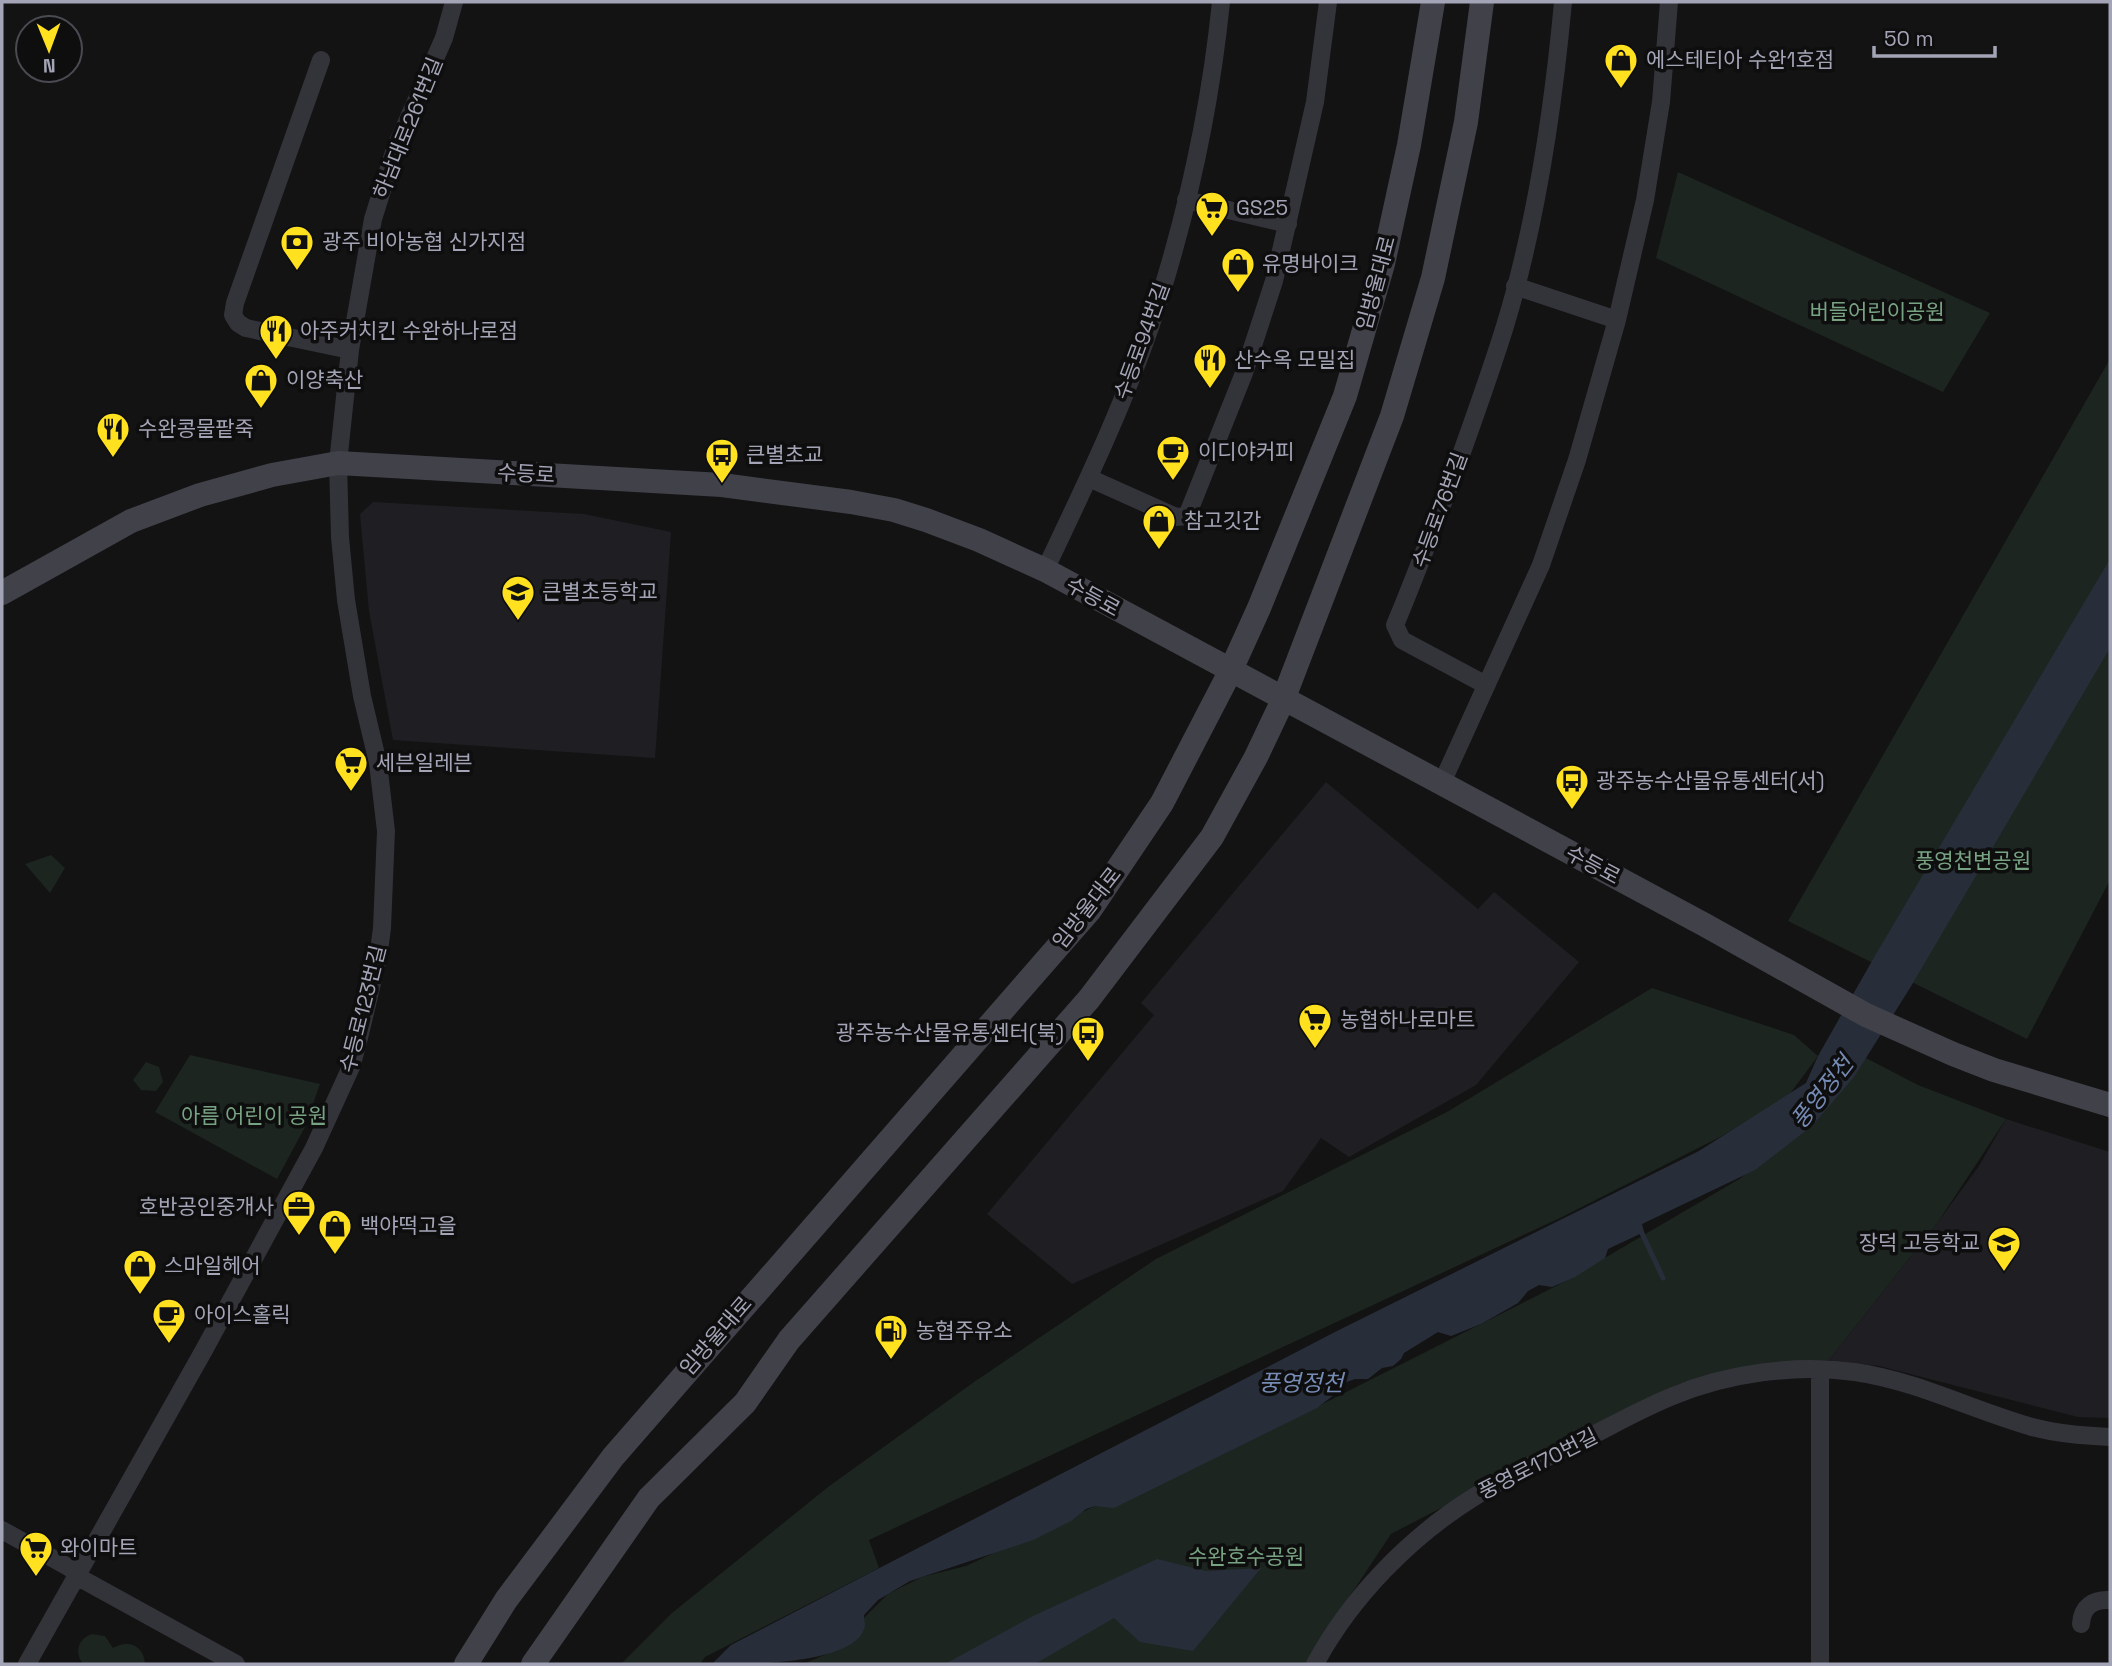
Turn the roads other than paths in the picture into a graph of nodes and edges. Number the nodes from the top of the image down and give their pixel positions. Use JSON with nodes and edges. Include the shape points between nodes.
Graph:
{"nodes":[{"id":1,"x":454,"y":2,"type":"edge"},
{"id":2,"x":1221,"y":2,"type":"edge"},
{"id":3,"x":1328,"y":2,"type":"edge"},
{"id":4,"x":1433,"y":2,"type":"edge"},
{"id":5,"x":1482,"y":2,"type":"edge"},
{"id":6,"x":1563,"y":2,"type":"edge"},
{"id":7,"x":1669,"y":2,"type":"edge"},
{"id":8,"x":321,"y":60,"type":"dead end"},
{"id":9,"x":1186,"y":200,"type":"junction"},
{"id":10,"x":1289,"y":224,"type":"junction"},
{"id":11,"x":1515,"y":286,"type":"junction"},
{"id":12,"x":1617,"y":320,"type":"junction"},
{"id":13,"x":350,"y":351,"type":"junction"},
{"id":14,"x":338,"y":463,"type":"junction"},
{"id":15,"x":1089,"y":478,"type":"junction"},
{"id":16,"x":1045,"y":570,"type":"junction"},
{"id":17,"x":2,"y":593,"type":"edge"},
{"id":18,"x":1230,"y":671,"type":"junction"},
{"id":19,"x":1486,"y":685,"type":"junction"},
{"id":20,"x":1283,"y":700,"type":"junction"},
{"id":21,"x":1441,"y":785,"type":"junction"},
{"id":22,"x":2110,"y":1105,"type":"edge"},
{"id":23,"x":1819,"y":1370,"type":"junction"},
{"id":24,"x":2110,"y":1437,"type":"edge"},
{"id":25,"x":2,"y":1530,"type":"edge"},
{"id":26,"x":78,"y":1576,"type":"junction"},
{"id":27,"x":2110,"y":1600,"type":"edge"},
{"id":28,"x":2081,"y":1624,"type":"dead end"},
{"id":29,"x":1316,"y":1662,"type":"edge"},
{"id":30,"x":27,"y":1664,"type":"edge"},
{"id":31,"x":236,"y":1664,"type":"edge"},
{"id":32,"x":466,"y":1664,"type":"edge"},
{"id":33,"x":533,"y":1664,"type":"edge"},
{"id":34,"x":1820,"y":1664,"type":"edge"}],
"edges":[{"from":1,"to":13,"type":"street","name":"하남대로261번길","via":[[444,38],[408,116],[381,192]]},
{"from":2,"to":9,"type":"street","name":"수등로94번길"},
{"from":3,"to":10,"type":"street","via":[[1315,102]]},
{"from":4,"to":18,"type":"main road","name":"임방울대로","via":[[1386,251],[1345,396]]},
{"from":5,"to":20,"type":"main road","via":[[1466,122],[1433,278],[1392,416]]},
{"from":6,"to":11,"type":"street","name":"수등로76번길","via":[[1549,125]]},
{"from":7,"to":12,"type":"street","via":[[1650,175]]},
{"from":8,"to":13,"type":"street","via":[[233,315],[246,328]]},
{"from":9,"to":10,"type":"street"},
{"from":9,"to":15,"type":"street","name":"수등로94번길","via":[[1161,295]]},
{"from":10,"to":15,"type":"street","via":[[1261,325],[1187,516],[1176,517]]},
{"from":11,"to":12,"type":"street"},
{"from":11,"to":19,"type":"street","name":"수등로76번길","via":[[1483,392],[1395,625],[1402,640]]},
{"from":12,"to":19,"type":"street","via":[[1541,565]]},
{"from":13,"to":14,"type":"street","name":"하남대로261번길"},
{"from":14,"to":16,"type":"main road","name":"수등로","via":[[722,485],[851,502],[926,520]]},
{"from":14,"to":17,"type":"main road","name":"수등로","via":[[272,475],[143,516]]},
{"from":14,"to":26,"type":"street","name":"수등로123번길","via":[[346,600],[378,763],[386,831],[382,928],[365,1016],[351,1067],[314,1149]]},
{"from":15,"to":16,"type":"street","name":"수등로94번길"},
{"from":16,"to":18,"type":"main road","name":"수등로"},
{"from":18,"to":20,"type":"main road","name":"수등로"},
{"from":18,"to":32,"type":"main road","name":"임방울대로","via":[[1161,803],[1090,909],[650,1411],[506,1600]]},
{"from":19,"to":21,"type":"street"},
{"from":20,"to":21,"type":"main road","name":"수등로"},
{"from":20,"to":33,"type":"main road","via":[[1212,837],[1089,999],[789,1340],[745,1403],[649,1498]]},
{"from":21,"to":22,"type":"main road","name":"수등로","via":[[1866,1015],[1994,1070]]},
{"from":23,"to":24,"type":"street","name":"풍영로170번길","via":[[1891,1378],[2035,1428]]},
{"from":23,"to":29,"type":"street","name":"풍영로170번길","via":[[1758,1373],[1684,1392],[1508,1477],[1437,1524],[1376,1579]]},
{"from":23,"to":34,"type":"street"},
{"from":25,"to":26,"type":"street"},
{"from":26,"to":30,"type":"street","name":"수등로123번길"},
{"from":26,"to":31,"type":"street"},
{"from":27,"to":28,"type":"street","via":[[2091,1603]]}]}
